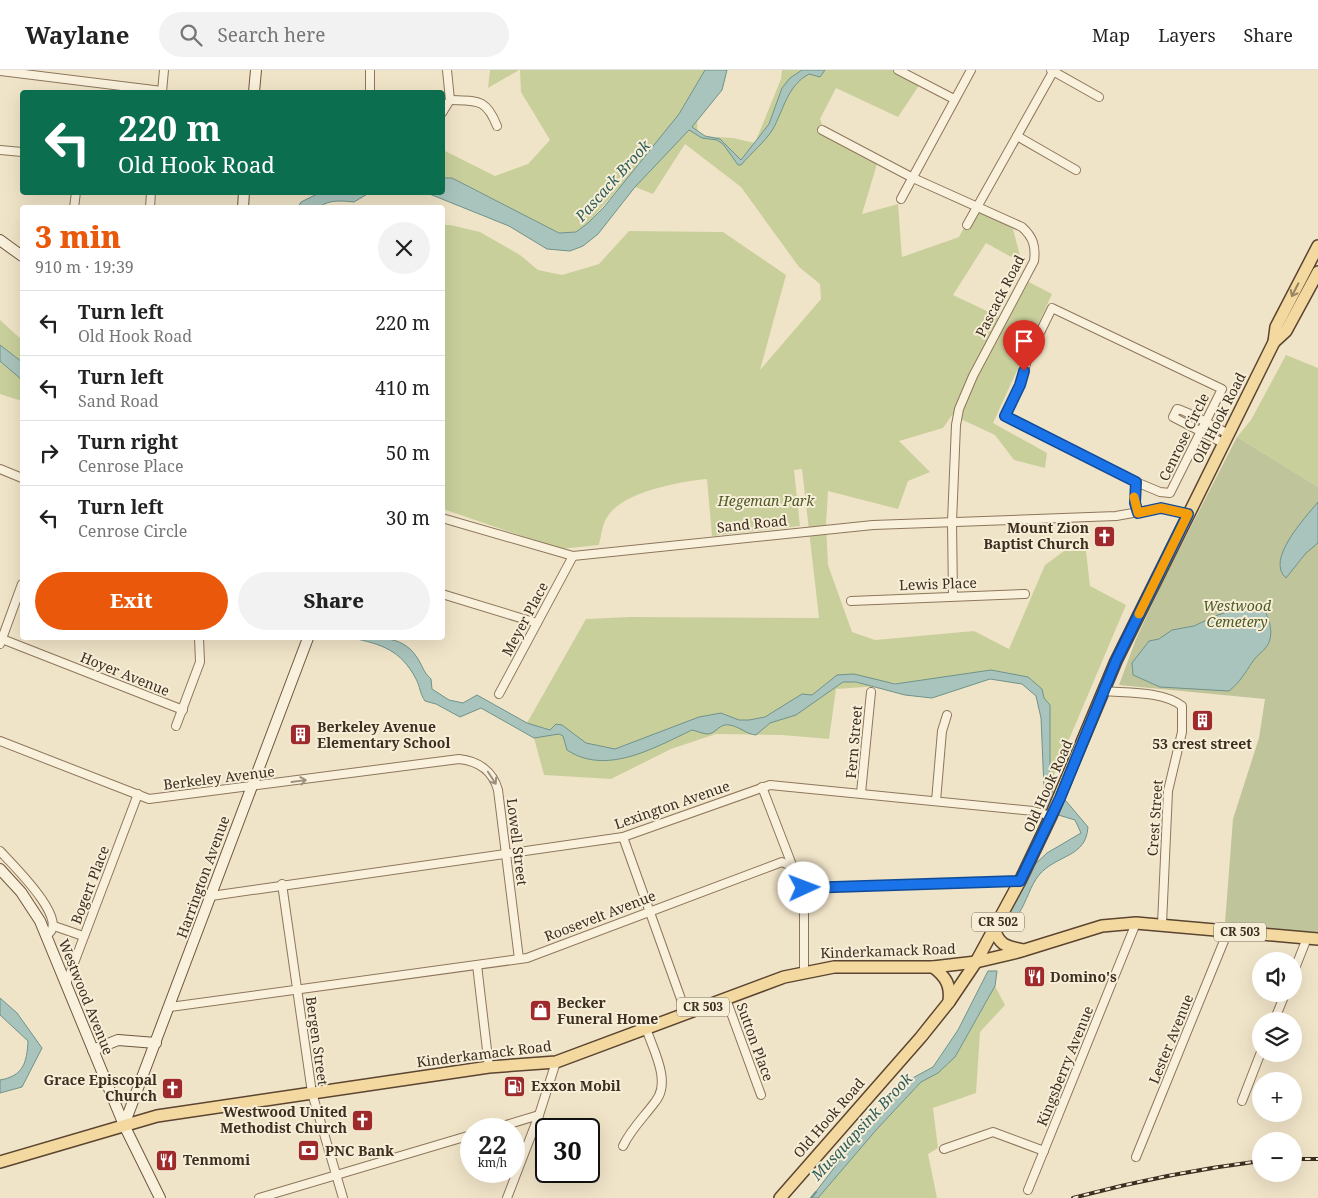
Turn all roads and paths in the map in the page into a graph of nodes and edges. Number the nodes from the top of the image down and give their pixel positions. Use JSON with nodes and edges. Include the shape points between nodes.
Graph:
{"nodes":[{"id":1,"x":164,"y":70,"type":"edge"},
{"id":2,"x":256,"y":70,"type":"edge"},
{"id":3,"x":370,"y":70,"type":"edge"},
{"id":4,"x":447,"y":70,"type":"edge"},
{"id":5,"x":898,"y":70,"type":"edge"},
{"id":6,"x":971,"y":70,"type":"edge"},
{"id":7,"x":1053,"y":70,"type":"edge"},
{"id":8,"x":0,"y":71,"type":"edge"},
{"id":9,"x":147,"y":90,"type":"edge"},
{"id":10,"x":162,"y":90,"type":"edge"},
{"id":11,"x":254,"y":90,"type":"edge"},
{"id":12,"x":370,"y":90,"type":"edge"},
{"id":13,"x":1099,"y":97,"type":"dead end"},
{"id":14,"x":954,"y":99,"type":"junction"},
{"id":15,"x":450,"y":100,"type":"junction"},
{"id":16,"x":445,"y":108,"type":"edge"},
{"id":17,"x":497,"y":126,"type":"dead end"},
{"id":18,"x":822,"y":130,"type":"dead end"},
{"id":19,"x":1017,"y":136,"type":"junction"},
{"id":20,"x":0,"y":150,"type":"edge"},
{"id":21,"x":20,"y":152,"type":"edge"},
{"id":22,"x":1076,"y":170,"type":"dead end"},
{"id":23,"x":913,"y":178,"type":"junction"},
{"id":24,"x":901,"y":199,"type":"dead end"},
{"id":25,"x":976,"y":207,"type":"junction"},
{"id":26,"x":967,"y":225,"type":"dead end"},
{"id":27,"x":0,"y":240,"type":"edge"},
{"id":28,"x":1318,"y":246,"type":"edge"},
{"id":29,"x":20,"y":255,"type":"edge"},
{"id":30,"x":1318,"y":272,"type":"edge"},
{"id":31,"x":1274,"y":342,"type":"junction"},
{"id":32,"x":1203,"y":427,"type":"junction"},
{"id":33,"x":1225,"y":438,"type":"junction"},
{"id":34,"x":0,"y":469,"type":"edge"},
{"id":35,"x":20,"y":477,"type":"edge"},
{"id":36,"x":1136,"y":482,"type":"junction"},
{"id":37,"x":1138,"y":513,"type":"junction"},
{"id":38,"x":1188,"y":514,"type":"junction"},
{"id":39,"x":445,"y":519,"type":"edge"},
{"id":40,"x":952,"y":522,"type":"junction"},
{"id":41,"x":573,"y":556,"type":"junction"},
{"id":42,"x":20,"y":589,"type":"edge"},
{"id":43,"x":1025,"y":594,"type":"dead end"},
{"id":44,"x":445,"y":595,"type":"edge"},
{"id":45,"x":953,"y":596,"type":"junction"},
{"id":46,"x":851,"y":602,"type":"dead end"},
{"id":47,"x":537,"y":623,"type":"junction"},
{"id":48,"x":199,"y":640,"type":"edge"},
{"id":49,"x":307,"y":640,"type":"edge"},
{"id":50,"x":1,"y":641,"type":"edge"},
{"id":51,"x":1104,"y":691,"type":"junction"},
{"id":52,"x":871,"y":692,"type":"dead end"},
{"id":53,"x":499,"y":694,"type":"dead end"},
{"id":54,"x":182,"y":710,"type":"junction"},
{"id":55,"x":947,"y":715,"type":"dead end"},
{"id":56,"x":176,"y":726,"type":"dead end"},
{"id":57,"x":0,"y":742,"type":"edge"},
{"id":58,"x":450,"y":760,"type":"joint"},
{"id":59,"x":250,"y":787,"type":"junction"},
{"id":60,"x":762,"y":787,"type":"junction"},
{"id":61,"x":861,"y":793,"type":"junction"},
{"id":62,"x":138,"y":794,"type":"junction"},
{"id":63,"x":936,"y":801,"type":"junction"},
{"id":64,"x":1051,"y":816,"type":"junction"},
{"id":65,"x":623,"y":837,"type":"junction"},
{"id":66,"x":0,"y":851,"type":"edge"},
{"id":67,"x":506,"y":853,"type":"junction"},
{"id":68,"x":792,"y":865,"type":"junction"},
{"id":69,"x":0,"y":869,"type":"edge"},
{"id":70,"x":1020,"y":881,"type":"junction"},
{"id":71,"x":282,"y":884,"type":"junction"},
{"id":72,"x":804,"y":888,"type":"junction"},
{"id":73,"x":211,"y":896,"type":"junction"},
{"id":74,"x":649,"y":911,"type":"junction"},
{"id":75,"x":1136,"y":923,"type":"junction"},
{"id":76,"x":1162,"y":924,"type":"junction"},
{"id":77,"x":54,"y":926,"type":"junction"},
{"id":78,"x":994,"y":928,"type":"junction"},
{"id":79,"x":1228,"y":931,"type":"junction"},
{"id":80,"x":46,"y":935,"type":"junction"},
{"id":81,"x":83,"y":936,"type":"junction"},
{"id":82,"x":1312,"y":938,"type":"edge"},
{"id":83,"x":1025,"y":950,"type":"junction"},
{"id":84,"x":1302,"y":956,"type":"edge"},
{"id":85,"x":519,"y":959,"type":"junction"},
{"id":86,"x":976,"y":962,"type":"junction"},
{"id":87,"x":477,"y":965,"type":"junction"},
{"id":88,"x":933,"y":966,"type":"junction"},
{"id":89,"x":804,"y":972,"type":"junction"},
{"id":90,"x":66,"y":984,"type":"junction"},
{"id":91,"x":297,"y":990,"type":"junction"},
{"id":92,"x":726,"y":999,"type":"junction"},
{"id":93,"x":949,"y":1002,"type":"junction"},
{"id":94,"x":170,"y":1007,"type":"junction"},
{"id":95,"x":686,"y":1013,"type":"junction"},
{"id":96,"x":646,"y":1028,"type":"junction"},
{"id":97,"x":156,"y":1043,"type":"junction"},
{"id":98,"x":93,"y":1050,"type":"junction"},
{"id":99,"x":556,"y":1062,"type":"junction"},
{"id":100,"x":1257,"y":1062,"type":"edge"},
{"id":101,"x":489,"y":1067,"type":"junction"},
{"id":102,"x":312,"y":1093,"type":"junction"},
{"id":103,"x":761,"y":1094,"type":"dead end"},
{"id":104,"x":1242,"y":1101,"type":"dead end"},
{"id":105,"x":539,"y":1115,"type":"junction"},
{"id":106,"x":525,"y":1119,"type":"edge"},
{"id":107,"x":124,"y":1125,"type":"junction"},
{"id":108,"x":460,"y":1138,"type":"edge"},
{"id":109,"x":623,"y":1146,"type":"dead end"},
{"id":110,"x":944,"y":1148,"type":"dead end"},
{"id":111,"x":1044,"y":1151,"type":"junction"},
{"id":112,"x":1136,"y":1157,"type":"dead end"},
{"id":113,"x":0,"y":1162,"type":"edge"},
{"id":114,"x":336,"y":1175,"type":"junction"},
{"id":115,"x":1028,"y":1190,"type":"dead end"},
{"id":116,"x":160,"y":1198,"type":"edge"},
{"id":117,"x":259,"y":1198,"type":"edge"},
{"id":118,"x":343,"y":1198,"type":"edge"},
{"id":119,"x":507,"y":1198,"type":"edge"},
{"id":120,"x":780,"y":1198,"type":"edge"}],
"edges":[{"from":1,"to":10,"type":"street"},
{"from":2,"to":11,"type":"street"},
{"from":3,"to":12,"type":"street"},
{"from":4,"to":15,"type":"street"},
{"from":5,"to":14,"type":"street"},
{"from":6,"to":14,"type":"street"},
{"from":7,"to":13,"type":"street"},
{"from":7,"to":19,"type":"street"},
{"from":8,"to":9,"type":"street"},
{"from":14,"to":23,"type":"street"},
{"from":15,"to":16,"type":"street"},
{"from":15,"to":17,"type":"street","via":[[482,103],[491,111]]},
{"from":18,"to":23,"type":"street","name":"Pascack Road"},
{"from":19,"to":22,"type":"street"},
{"from":19,"to":25,"type":"street"},
{"from":20,"to":21,"type":"street"},
{"from":23,"to":24,"type":"street"},
{"from":23,"to":25,"type":"street","name":"Pascack Road"},
{"from":25,"to":26,"type":"street"},
{"from":25,"to":40,"type":"street","name":"Pascack Road","via":[[1022,227],[1030,234],[1036,251],[1034,261],[959,409]]},
{"from":27,"to":29,"type":"street"},
{"from":28,"to":31,"type":"main road","name":"Old Hook Road","number":"CR 502","one_way":true,"via":[[1276,327]]},
{"from":30,"to":31,"type":"main road","name":"Old Hook Road","number":"CR 502","via":[[1286,331]]},
{"from":31,"to":33,"type":"main road","name":"Old Hook Road","number":"CR 502"},
{"from":32,"to":33,"type":"street"},
{"from":32,"to":36,"type":"street","name":"Cenrose Circle","via":[[1170,493]]},
{"from":32,"to":36,"type":"street","name":"Cenrose Circle","via":[[1222,389],[1052,308],[1005,416]]},
{"from":33,"to":38,"type":"main road","name":"Old Hook Road","number":"CR 502"},
{"from":34,"to":35,"type":"street"},
{"from":36,"to":37,"type":"street","via":[[1134,497]]},
{"from":37,"to":38,"type":"street","name":"Sand Road","via":[[1161,508]]},
{"from":37,"to":40,"type":"street","name":"Sand Road"},
{"from":38,"to":51,"type":"main road","name":"Old Hook Road","number":"CR 502"},
{"from":39,"to":41,"type":"street","name":"Sand Road"},
{"from":40,"to":41,"type":"street","name":"Sand Road","via":[[846,527]]},
{"from":40,"to":45,"type":"street","name":"Pascack Road"},
{"from":41,"to":47,"type":"street","name":"Meyer Place"},
{"from":42,"to":50,"type":"street"},
{"from":43,"to":45,"type":"street","name":"Lewis Place"},
{"from":44,"to":47,"type":"street"},
{"from":45,"to":46,"type":"street","name":"Lewis Place"},
{"from":47,"to":53,"type":"street","name":"Meyer Place"},
{"from":48,"to":54,"type":"street","via":[[200,662]]},
{"from":49,"to":59,"type":"street","name":"Harrington Avenue"},
{"from":50,"to":54,"type":"street","name":"Hoyer Avenue"},
{"from":51,"to":64,"type":"main road","name":"Old Hook Road","number":"CR 502"},
{"from":51,"to":76,"type":"street","name":"Crest Street","via":[[1177,702],[1182,706],[1182,732],[1168,791]]},
{"from":52,"to":61,"type":"street","name":"Fern Street"},
{"from":54,"to":56,"type":"street"},
{"from":55,"to":63,"type":"street","via":[[942,731]]},
{"from":57,"to":62,"type":"street","name":"Berkeley Avenue"},
{"from":59,"to":58,"type":"street","name":"Berkeley Avenue","one_way":true},
{"from":58,"to":67,"type":"street","name":"Lowell Street","one_way":true,"via":[[475,762],[493,778],[498,790]]},
{"from":59,"to":62,"type":"street","name":"Berkeley Avenue","via":[[149,799]]},
{"from":59,"to":73,"type":"street","name":"Harrington Avenue"},
{"from":60,"to":61,"type":"street","name":"Lexington Avenue","via":[[779,785]]},
{"from":60,"to":65,"type":"street","name":"Lexington Avenue"},
{"from":60,"to":68,"type":"street"},
{"from":61,"to":63,"type":"street","name":"Lexington Avenue"},
{"from":62,"to":81,"type":"street","name":"Bogert Place"},
{"from":63,"to":64,"type":"street","name":"Lexington Avenue","via":[[1033,811]]},
{"from":64,"to":70,"type":"main road","name":"Old Hook Road","number":"CR 502"},
{"from":65,"to":67,"type":"street","name":"Lexington Avenue"},
{"from":65,"to":74,"type":"street"},
{"from":66,"to":77,"type":"street","via":[[44,903]]},
{"from":67,"to":71,"type":"street","name":"Lexington Avenue"},
{"from":67,"to":85,"type":"street","name":"Lowell Street"},
{"from":68,"to":72,"type":"street","via":[[801,874]]},
{"from":68,"to":74,"type":"street","name":"Roosevelt Avenue","via":[[775,863]]},
{"from":69,"to":80,"type":"street","name":"Westwood Avenue","via":[[30,905]]},
{"from":70,"to":72,"type":"street"},
{"from":70,"to":78,"type":"main road","name":"Old Hook Road","number":"CR 502"},
{"from":71,"to":73,"type":"street","name":"Lexington Avenue"},
{"from":71,"to":91,"type":"street","name":"Bergen Street"},
{"from":72,"to":89,"type":"street"},
{"from":73,"to":94,"type":"street","name":"Harrington Avenue"},
{"from":74,"to":85,"type":"street","name":"Roosevelt Avenue"},
{"from":74,"to":95,"type":"street"},
{"from":75,"to":76,"type":"main road","name":"Kinderkamack Road","number":"CR 503"},
{"from":75,"to":83,"type":"main road","name":"Kinderkamack Road","number":"CR 503","via":[[1102,926]]},
{"from":75,"to":111,"type":"street","name":"Kingsberry Avenue"},
{"from":76,"to":79,"type":"main road","name":"Kinderkamack Road","number":"CR 503"},
{"from":77,"to":80,"type":"street","via":[[53,931]]},
{"from":77,"to":81,"type":"street"},
{"from":78,"to":83,"type":"main road","via":[[998,940],[1007,946]]},
{"from":78,"to":86,"type":"main road","name":"Old Hook Road","number":"CR 502"},
{"from":79,"to":82,"type":"main road","name":"Kinderkamack Road","number":"CR 503"},
{"from":79,"to":112,"type":"street","name":"Lester Avenue"},
{"from":80,"to":90,"type":"street","name":"Westwood Avenue"},
{"from":81,"to":90,"type":"street","name":"Bogert Place"},
{"from":82,"to":84,"type":"street"},
{"from":83,"to":86,"type":"main road","name":"Kinderkamack Road","number":"CR 503"},
{"from":85,"to":87,"type":"street","name":"Roosevelt Avenue"},
{"from":86,"to":88,"type":"main road","name":"Kinderkamack Road","number":"CR 503"},
{"from":86,"to":93,"type":"main road","name":"Old Hook Road","number":"CR 502"},
{"from":87,"to":91,"type":"street","name":"Roosevelt Avenue"},
{"from":87,"to":101,"type":"street"},
{"from":88,"to":89,"type":"main road","name":"Kinderkamack Road","number":"CR 503","via":[[854,966]]},
{"from":88,"to":93,"type":"main road","via":[[947,980]]},
{"from":89,"to":92,"type":"main road","name":"Kinderkamack Road","number":"CR 503"},
{"from":90,"to":98,"type":"street","name":"Westwood Avenue"},
{"from":91,"to":94,"type":"street","name":"Roosevelt Avenue"},
{"from":91,"to":102,"type":"street","name":"Bergen Street"},
{"from":92,"to":95,"type":"main road","name":"Kinderkamack Road","number":"CR 503"},
{"from":92,"to":103,"type":"street","name":"Sutton Place"},
{"from":93,"to":120,"type":"main road","name":"Old Hook Road","number":"CR 502"},
{"from":94,"to":97,"type":"street","name":"Harrington Avenue"},
{"from":95,"to":96,"type":"main road","name":"Kinderkamack Road","number":"CR 503"},
{"from":96,"to":99,"type":"main road","name":"Kinderkamack Road","number":"CR 503"},
{"from":96,"to":109,"type":"street","via":[[661,1074],[661,1089],[657,1100],[632,1129]]},
{"from":97,"to":98,"type":"street","via":[[118,1040]]},
{"from":97,"to":107,"type":"street","name":"Harrington Avenue"},
{"from":98,"to":107,"type":"street","name":"Westwood Avenue"},
{"from":99,"to":101,"type":"main road","name":"Kinderkamack Road","number":"CR 503"},
{"from":99,"to":105,"type":"street"},
{"from":100,"to":104,"type":"street"},
{"from":101,"to":102,"type":"main road","name":"Kinderkamack Road","number":"CR 503"},
{"from":102,"to":107,"type":"main road","name":"Kinderkamack Road","number":"CR 503","via":[[157,1116]]},
{"from":102,"to":114,"type":"street","name":"Bergen Street"},
{"from":105,"to":106,"type":"street"},
{"from":105,"to":119,"type":"street"},
{"from":107,"to":113,"type":"main road","name":"Kinderkamack Road","number":"CR 503"},
{"from":107,"to":116,"type":"street","name":"Westwood Avenue"},
{"from":108,"to":114,"type":"street"},
{"from":110,"to":111,"type":"street","via":[[993,1132]]},
{"from":111,"to":115,"type":"street","name":"Kingsberry Avenue"},
{"from":114,"to":117,"type":"street"},
{"from":114,"to":118,"type":"street","name":"Bergen Street"}]}
